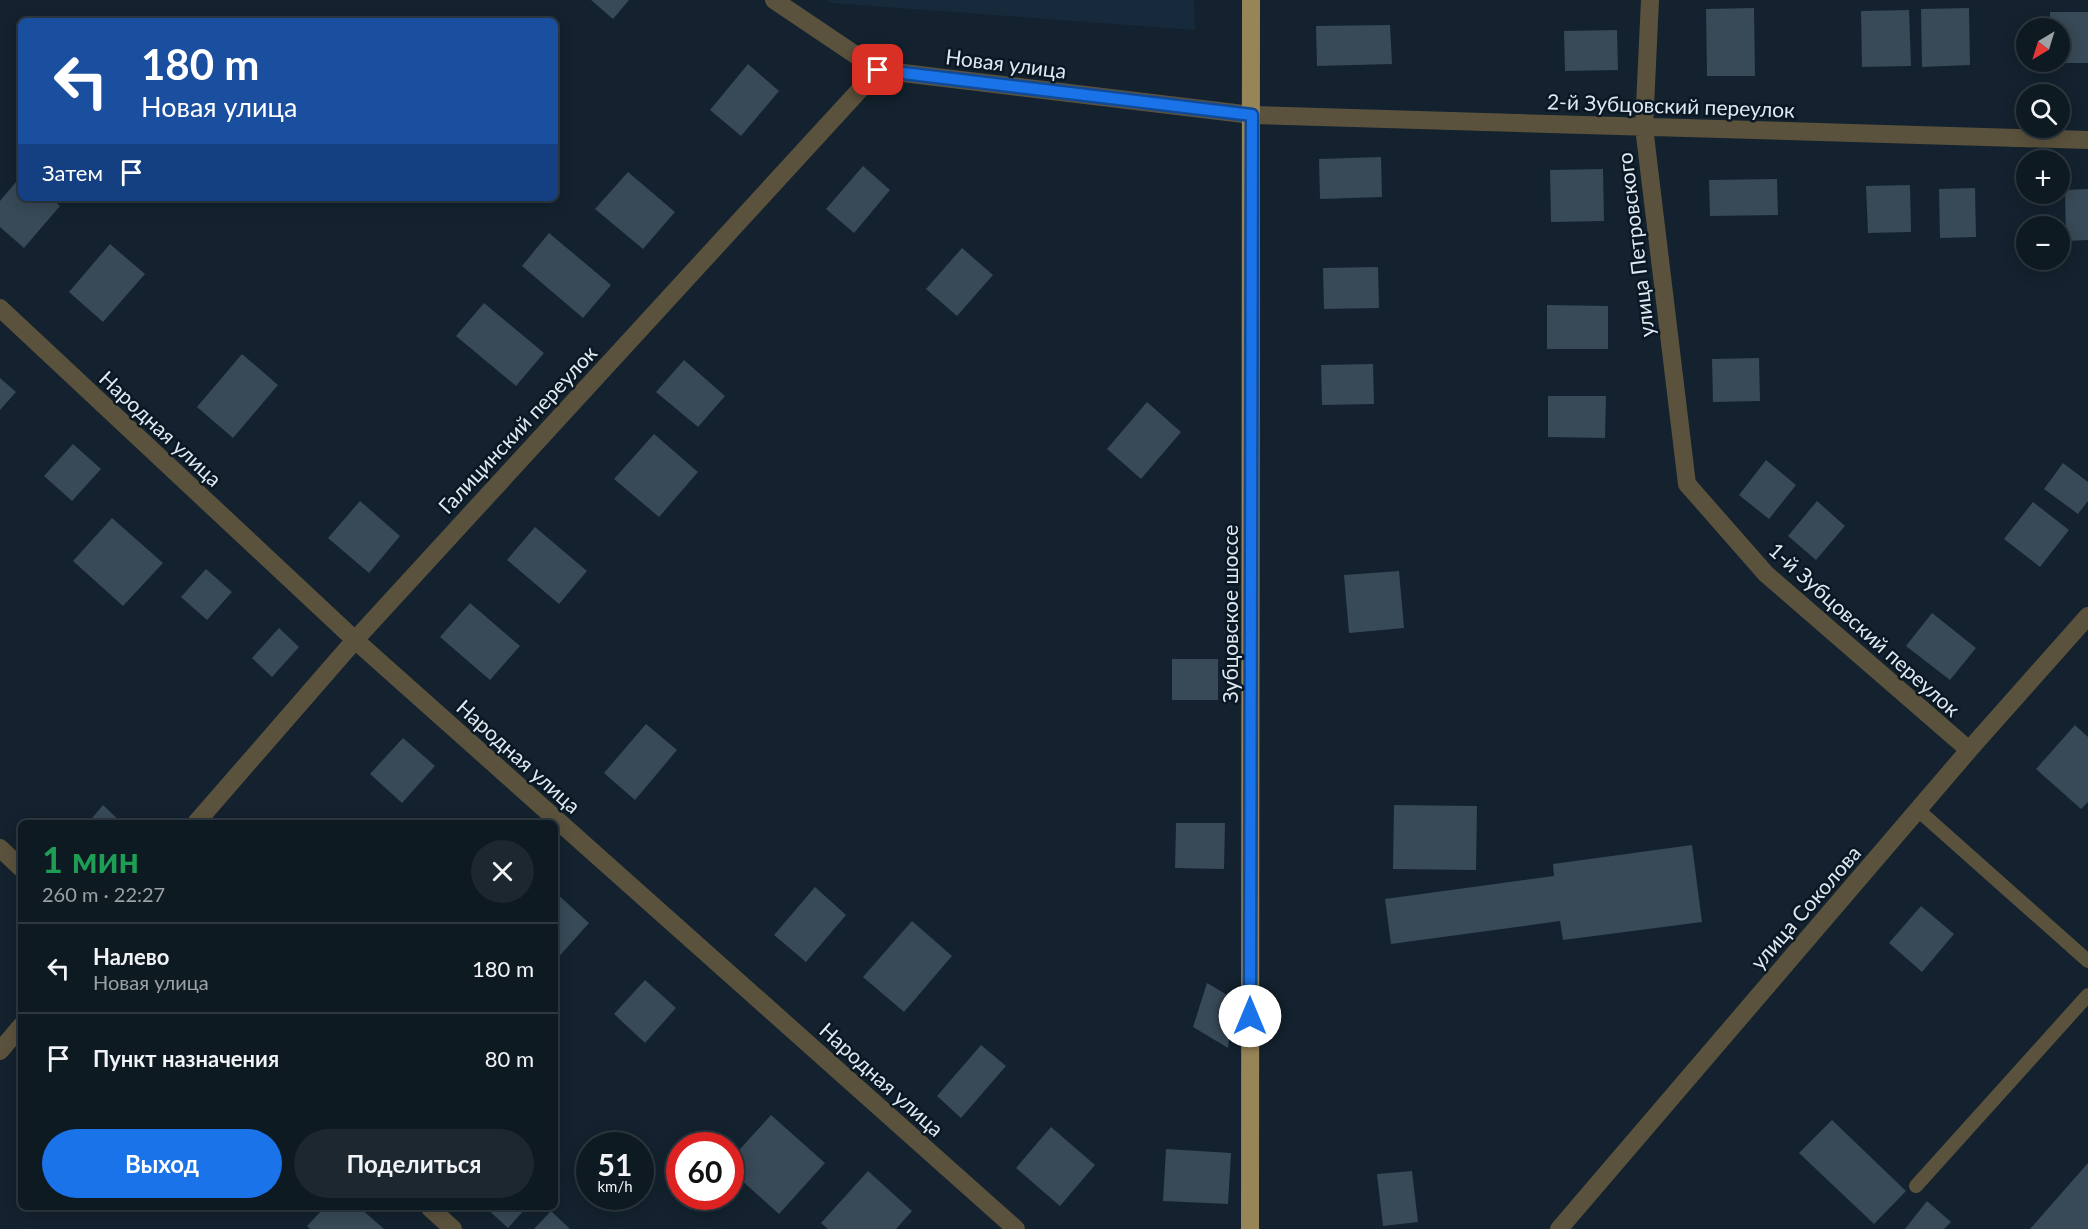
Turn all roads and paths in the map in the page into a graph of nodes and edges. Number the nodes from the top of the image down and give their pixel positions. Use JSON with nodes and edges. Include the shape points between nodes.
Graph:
{"nodes":[{"id":1,"x":774,"y":0,"type":"edge"},
{"id":2,"x":1251,"y":0,"type":"edge"},
{"id":3,"x":1650,"y":0,"type":"edge"},
{"id":4,"x":878,"y":70,"type":"junction"},
{"id":5,"x":1252,"y":115,"type":"junction"},
{"id":6,"x":1644,"y":127,"type":"junction"},
{"id":7,"x":2088,"y":140,"type":"edge"},
{"id":8,"x":0,"y":308,"type":"edge"},
{"id":9,"x":1687,"y":484,"type":"joint"},
{"id":10,"x":2088,"y":616,"type":"edge"},
{"id":11,"x":355,"y":640,"type":"junction"},
{"id":12,"x":1969,"y":750,"type":"junction"},
{"id":13,"x":1918,"y":810,"type":"junction"},
{"id":14,"x":198,"y":820,"type":"edge"},
{"id":15,"x":557,"y":820,"type":"edge"},
{"id":16,"x":558,"y":821,"type":"edge"},
{"id":17,"x":0,"y":848,"type":"edge"},
{"id":18,"x":18,"y":865,"type":"edge"},
{"id":19,"x":2088,"y":961,"type":"edge"},
{"id":20,"x":2088,"y":995,"type":"edge"},
{"id":21,"x":18,"y":1030,"type":"edge"},
{"id":22,"x":0,"y":1051,"type":"edge"},
{"id":23,"x":1916,"y":1186,"type":"dead end"},
{"id":24,"x":432,"y":1210,"type":"edge"},
{"id":25,"x":453,"y":1229,"type":"edge"},
{"id":26,"x":1016,"y":1229,"type":"edge"},
{"id":27,"x":1250,"y":1229,"type":"edge"},
{"id":28,"x":1559,"y":1229,"type":"edge"}],
"edges":[{"from":1,"to":4,"type":"street","name":"Новая улица"},
{"from":2,"to":5,"type":"main road","name":"Зубцовское шоссе"},
{"from":3,"to":6,"type":"street","name":"улица Петровского"},
{"from":4,"to":5,"type":"street","name":"Новая улица"},
{"from":4,"to":11,"type":"street","name":"Галицинский переулок"},
{"from":5,"to":6,"type":"street","name":"2-й Зубцовский переулок"},
{"from":5,"to":27,"type":"main road","name":"Зубцовское шоссе"},
{"from":6,"to":7,"type":"street","name":"2-й Зубцовский переулок"},
{"from":6,"to":9,"type":"street","name":"улица Петровского"},
{"from":8,"to":11,"type":"street","name":"Народная улица"},
{"from":9,"to":12,"type":"street","name":"1-й Зубцовский переулок","via":[[1766,574]]},
{"from":10,"to":12,"type":"street","name":"улица Соколова"},
{"from":11,"to":14,"type":"street","name":"Галицинский переулок"},
{"from":11,"to":15,"type":"street","name":"Народная улица"},
{"from":12,"to":13,"type":"street","name":"улица Соколова"},
{"from":13,"to":19,"type":"lane"},
{"from":13,"to":28,"type":"street","name":"улица Соколова"},
{"from":16,"to":26,"type":"street","name":"Народная улица"},
{"from":17,"to":18,"type":"street"},
{"from":20,"to":23,"type":"lane"},
{"from":21,"to":22,"type":"street"},
{"from":24,"to":25,"type":"street"}]}
